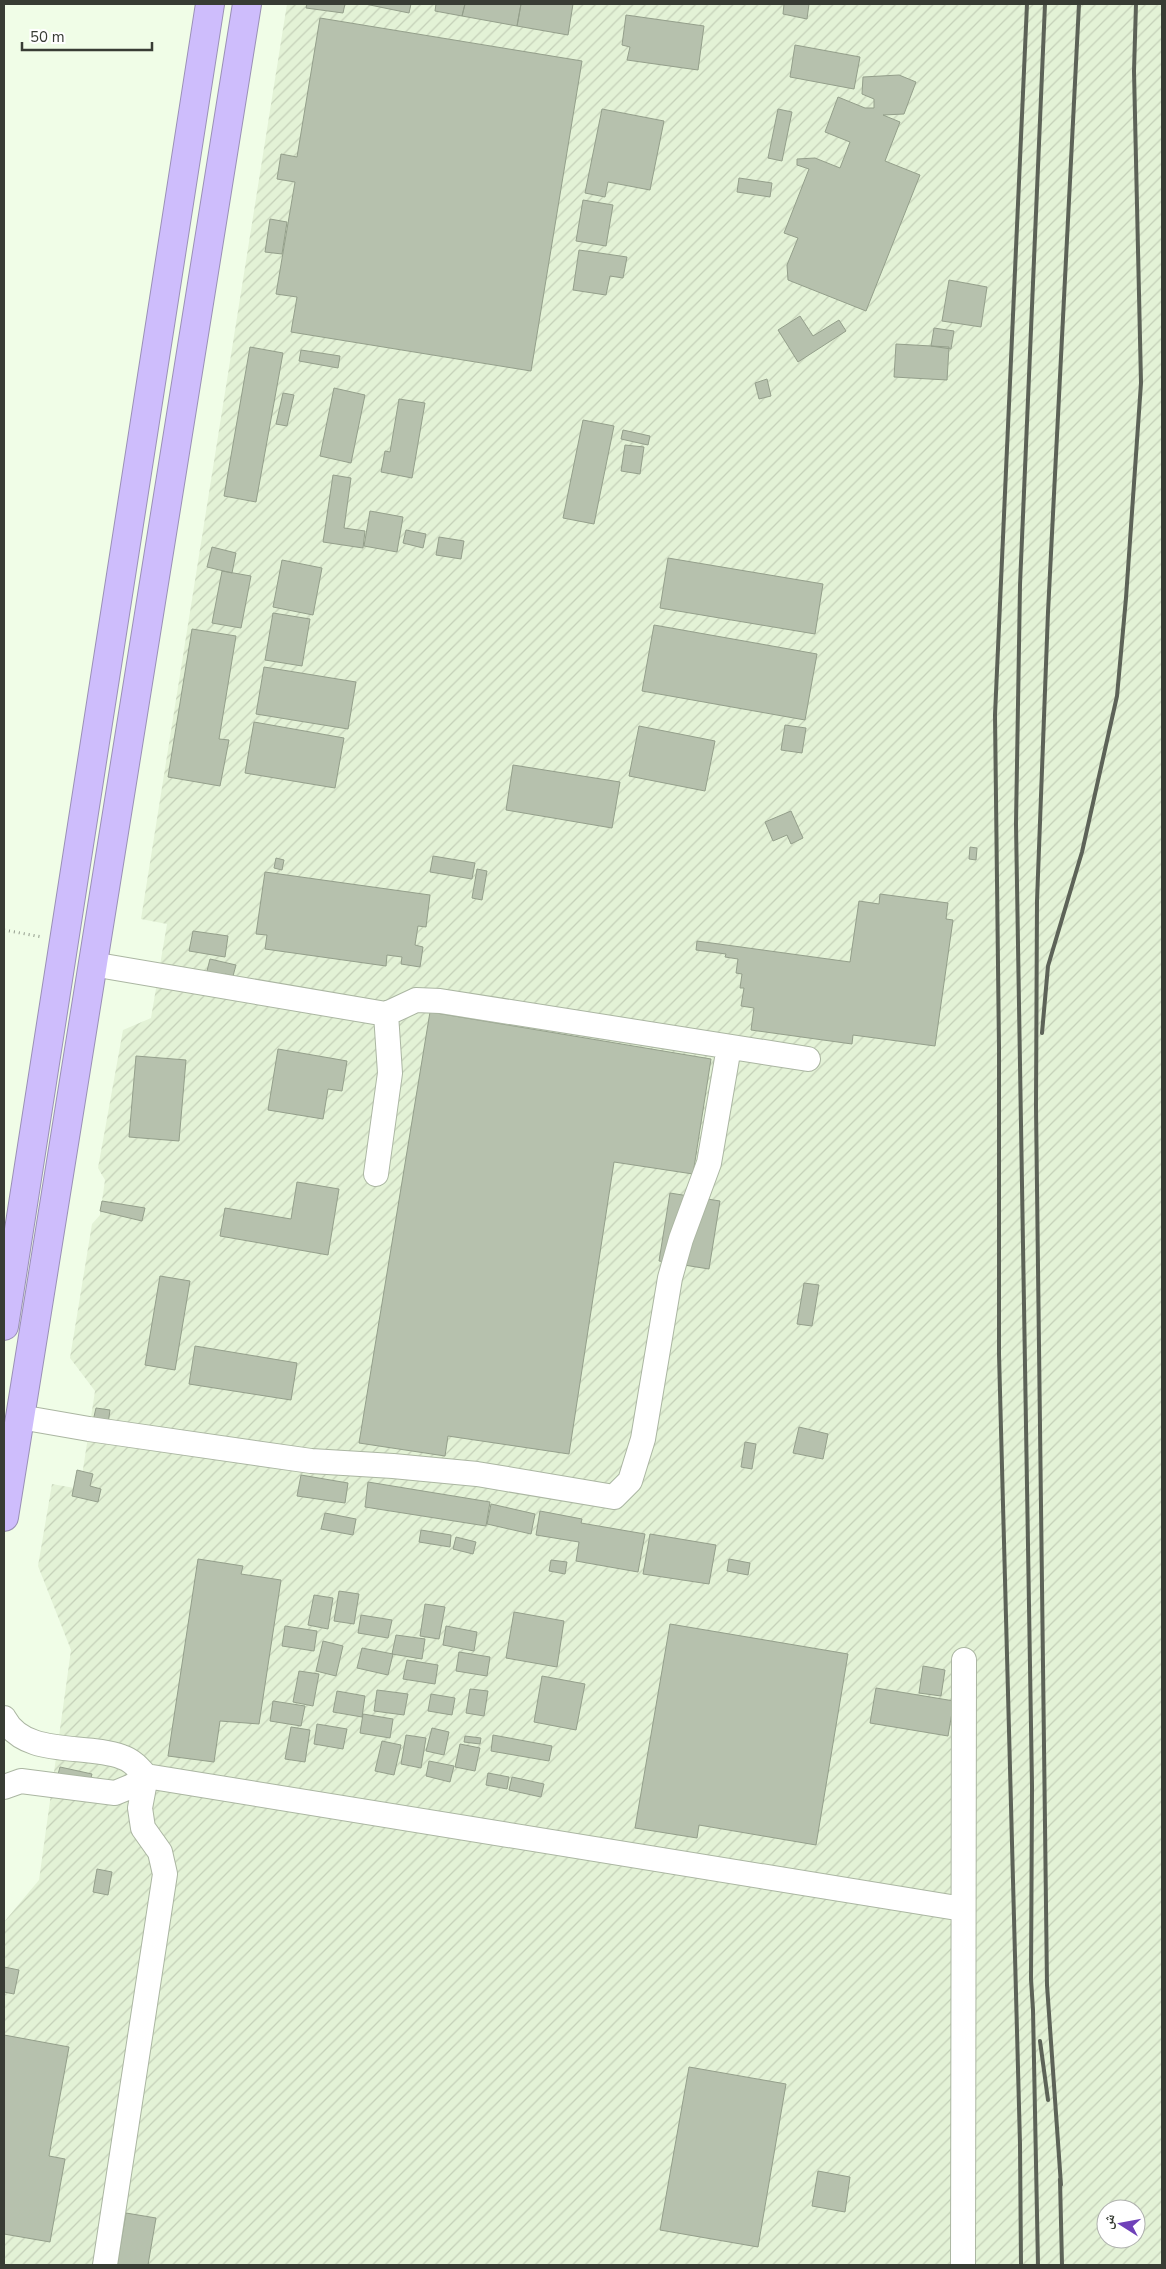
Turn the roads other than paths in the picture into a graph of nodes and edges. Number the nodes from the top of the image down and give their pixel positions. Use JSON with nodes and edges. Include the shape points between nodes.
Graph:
{"nodes":[{"id":1,"x":210,"y":4,"type":"edge"},
{"id":2,"x":247,"y":4,"type":"edge"},
{"id":3,"x":92,"y":964,"type":"junction"},
{"id":4,"x":386,"y":1014,"type":"junction"},
{"id":5,"x":729,"y":1047,"type":"junction"},
{"id":6,"x":808,"y":1059,"type":"dead end"},
{"id":7,"x":376,"y":1174,"type":"dead end"},
{"id":8,"x":4,"y":1326,"type":"edge"},
{"id":9,"x":20,"y":1417,"type":"junction"},
{"id":10,"x":4,"y":1517,"type":"edge"},
{"id":11,"x":964,"y":1660,"type":"dead end"},
{"id":12,"x":4,"y":1718,"type":"edge"},
{"id":13,"x":146,"y":1776,"type":"junction"},
{"id":14,"x":4,"y":1787,"type":"edge"},
{"id":15,"x":964,"y":1909,"type":"junction"},
{"id":16,"x":105,"y":2265,"type":"edge"},
{"id":17,"x":963,"y":2265,"type":"edge"}],
"edges":[{"from":1,"to":8,"type":"highway"},
{"from":2,"to":3,"type":"highway"},
{"from":3,"to":4,"type":"lane"},
{"from":3,"to":9,"type":"highway"},
{"from":4,"to":5,"type":"lane","via":[[416,1000],[440,1001]]},
{"from":4,"to":7,"type":"lane","via":[[390,1073]]},
{"from":5,"to":6,"type":"lane"},
{"from":5,"to":9,"type":"lane","via":[[709,1163],[670,1278],[643,1439],[630,1481],[614,1497],[477,1474],[311,1460]]},
{"from":9,"to":10,"type":"highway"},
{"from":11,"to":15,"type":"lane"},
{"from":12,"to":13,"type":"lane","via":[[9,1728],[32,1742],[121,1756]]},
{"from":13,"to":14,"type":"lane","via":[[115,1793],[21,1781]]},
{"from":13,"to":15,"type":"lane"},
{"from":13,"to":16,"type":"lane","via":[[140,1808],[143,1828],[160,1852],[165,1874]]},
{"from":15,"to":17,"type":"lane"}]}
